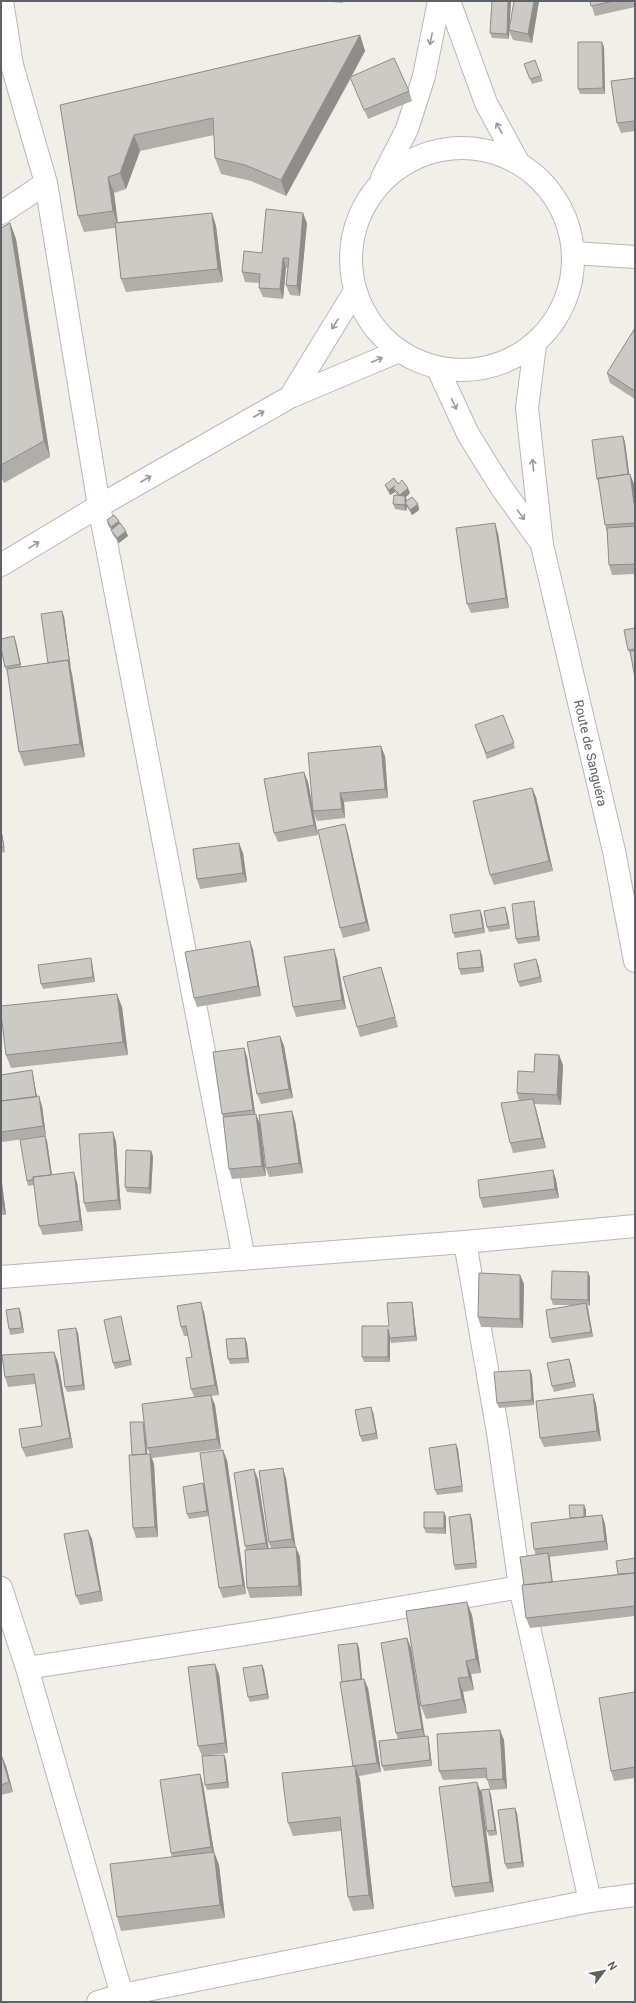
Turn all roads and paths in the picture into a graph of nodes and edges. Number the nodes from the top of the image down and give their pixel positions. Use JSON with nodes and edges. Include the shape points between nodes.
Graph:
{"nodes":[{"id":1,"x":2,"y":1,"type":"edge"},
{"id":2,"x":439,"y":1,"type":"edge"},
{"id":3,"x":449,"y":1,"type":"edge"},
{"id":4,"x":7,"y":65,"type":"edge"},
{"id":5,"x":518,"y":162,"type":"junction"},
{"id":6,"x":46,"y":183,"type":"junction"},
{"id":7,"x":379,"y":184,"type":"junction"},
{"id":8,"x":1,"y":213,"type":"edge"},
{"id":9,"x":574,"y":253,"type":"junction"},
{"id":10,"x":635,"y":257,"type":"edge"},
{"id":11,"x":355,"y":291,"type":"junction"},
{"id":12,"x":535,"y":345,"type":"junction"},
{"id":13,"x":399,"y":351,"type":"junction"},
{"id":14,"x":438,"y":369,"type":"junction"},
{"id":15,"x":290,"y":396,"type":"junction"},
{"id":16,"x":99,"y":506,"type":"junction"},
{"id":17,"x":542,"y":545,"type":"junction"},
{"id":18,"x":1,"y":565,"type":"edge"},
{"id":19,"x":635,"y":961,"type":"edge"},
{"id":20,"x":635,"y":1226,"type":"edge"},
{"id":21,"x":465,"y":1242,"type":"junction"},
{"id":22,"x":244,"y":1259,"type":"junction"},
{"id":23,"x":1,"y":1277,"type":"edge"},
{"id":24,"x":520,"y":1587,"type":"junction"},
{"id":25,"x":1,"y":1588,"type":"edge"},
{"id":26,"x":27,"y":1668,"type":"junction"},
{"id":27,"x":635,"y":1895,"type":"edge"},
{"id":28,"x":590,"y":1901,"type":"junction"},
{"id":29,"x":122,"y":1996,"type":"junction"},
{"id":30,"x":98,"y":2002,"type":"edge"}],
"edges":[{"from":1,"to":4,"type":"street"},
{"from":2,"to":7,"type":"street","one_way":true,"via":[[424,76],[407,129]]},
{"from":5,"to":3,"type":"street","one_way":true,"via":[[486,103]]},
{"from":4,"to":6,"type":"street"},
{"from":5,"to":7,"type":"street","via":[[483,149],[444,148],[409,160]]},
{"from":5,"to":9,"type":"street","via":[[537,176],[553,193],[568,221]]},
{"from":6,"to":8,"type":"street"},
{"from":6,"to":16,"type":"street"},
{"from":7,"to":11,"type":"street","via":[[359,216],[350,253]]},
{"from":9,"to":10,"type":"street"},
{"from":9,"to":12,"type":"street","via":[[566,304]]},
{"from":11,"to":13,"type":"street","via":[[372,324]]},
{"from":11,"to":15,"type":"street","one_way":true},
{"from":12,"to":14,"type":"street","via":[[489,369]]},
{"from":17,"to":12,"type":"street","name":"Route de Sanguéra","one_way":true,"via":[[527,408]]},
{"from":13,"to":14,"type":"street","via":[[417,362]]},
{"from":15,"to":13,"type":"street","one_way":true},
{"from":14,"to":17,"type":"street","name":"Route de Sanguéra","one_way":true,"via":[[468,434]]},
{"from":16,"to":15,"type":"street","one_way":true},
{"from":18,"to":16,"type":"street","one_way":true},
{"from":16,"to":22,"type":"street"},
{"from":17,"to":19,"type":"street","name":"Route de Sanguéra","via":[[614,851]]},
{"from":20,"to":21,"type":"street"},
{"from":21,"to":22,"type":"street"},
{"from":21,"to":24,"type":"street","via":[[498,1433]]},
{"from":22,"to":23,"type":"street"},
{"from":24,"to":26,"type":"street","via":[[271,1630]]},
{"from":24,"to":28,"type":"street"},
{"from":25,"to":26,"type":"street"},
{"from":26,"to":29,"type":"street"},
{"from":27,"to":28,"type":"street"},
{"from":28,"to":29,"type":"street"},
{"from":29,"to":30,"type":"street"}]}
